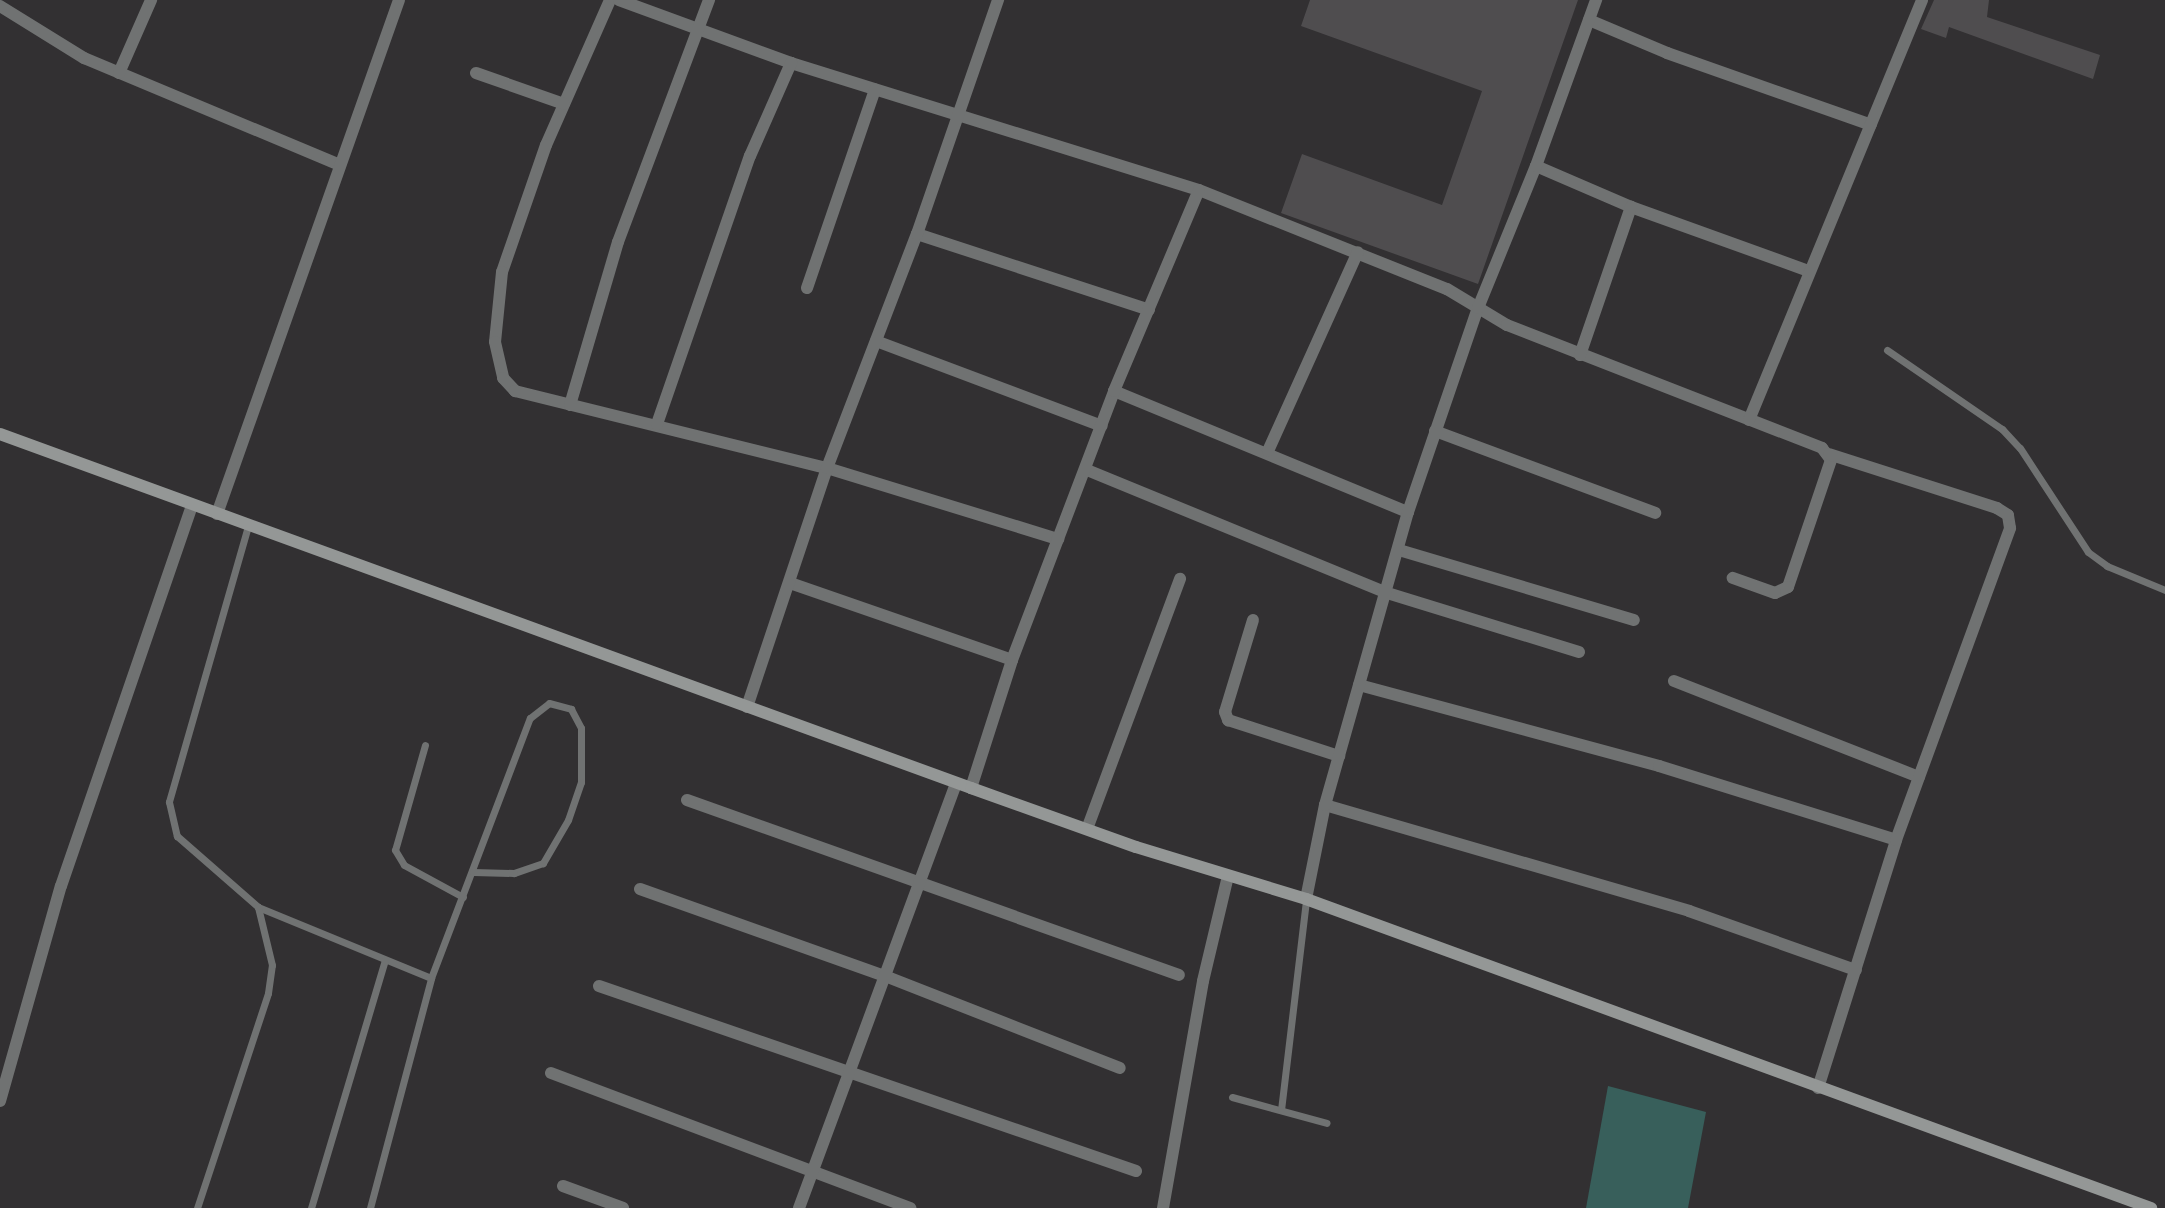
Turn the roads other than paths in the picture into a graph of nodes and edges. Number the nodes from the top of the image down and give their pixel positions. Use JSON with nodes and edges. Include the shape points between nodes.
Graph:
{"nodes":[{"id":1,"x":151,"y":0,"type":"edge"},
{"id":2,"x":399,"y":0,"type":"edge"},
{"id":3,"x":610,"y":0,"type":"edge"},
{"id":4,"x":618,"y":0,"type":"edge"},
{"id":5,"x":709,"y":0,"type":"edge"},
{"id":6,"x":998,"y":0,"type":"edge"},
{"id":7,"x":1596,"y":0,"type":"edge"},
{"id":8,"x":1922,"y":0,"type":"edge"},
{"id":9,"x":0,"y":6,"type":"edge"},
{"id":10,"x":1589,"y":20,"type":"junction"},
{"id":11,"x":701,"y":29,"type":"junction"},
{"id":12,"x":791,"y":63,"type":"junction"},
{"id":13,"x":119,"y":73,"type":"junction"},
{"id":14,"x":476,"y":73,"type":"dead end"},
{"id":15,"x":875,"y":89,"type":"junction"},
{"id":16,"x":564,"y":104,"type":"junction"},
{"id":17,"x":960,"y":115,"type":"junction"},
{"id":18,"x":1871,"y":125,"type":"junction"},
{"id":19,"x":340,"y":165,"type":"junction"},
{"id":20,"x":1536,"y":166,"type":"junction"},
{"id":21,"x":1198,"y":190,"type":"junction"},
{"id":22,"x":1631,"y":207,"type":"junction"},
{"id":23,"x":917,"y":234,"type":"junction"},
{"id":24,"x":1358,"y":252,"type":"junction"},
{"id":25,"x":1809,"y":271,"type":"junction"},
{"id":26,"x":807,"y":288,"type":"dead end"},
{"id":27,"x":1478,"y":308,"type":"junction"},
{"id":28,"x":1149,"y":310,"type":"junction"},
{"id":29,"x":876,"y":340,"type":"junction"},
{"id":30,"x":1887,"y":350,"type":"dead end"},
{"id":31,"x":1580,"y":355,"type":"junction"},
{"id":32,"x":1114,"y":391,"type":"junction"},
{"id":33,"x":570,"y":405,"type":"junction"},
{"id":34,"x":1749,"y":420,"type":"junction"},
{"id":35,"x":657,"y":424,"type":"junction"},
{"id":36,"x":1102,"y":426,"type":"junction"},
{"id":37,"x":1435,"y":431,"type":"junction"},
{"id":38,"x":0,"y":434,"type":"edge"},
{"id":39,"x":1268,"y":451,"type":"junction"},
{"id":40,"x":1829,"y":454,"type":"junction"},
{"id":41,"x":827,"y":468,"type":"junction"},
{"id":42,"x":1087,"y":470,"type":"junction"},
{"id":43,"x":192,"y":505,"type":"junction"},
{"id":44,"x":1408,"y":513,"type":"junction"},
{"id":45,"x":1655,"y":513,"type":"dead end"},
{"id":46,"x":217,"y":514,"type":"junction"},
{"id":47,"x":248,"y":526,"type":"junction"},
{"id":48,"x":1058,"y":539,"type":"junction"},
{"id":49,"x":1399,"y":550,"type":"junction"},
{"id":50,"x":1734,"y":578,"type":"dead end"},
{"id":51,"x":1180,"y":579,"type":"dead end"},
{"id":52,"x":790,"y":583,"type":"junction"},
{"id":53,"x":2165,"y":590,"type":"edge"},
{"id":54,"x":1384,"y":592,"type":"junction"},
{"id":55,"x":1253,"y":620,"type":"dead end"},
{"id":56,"x":1634,"y":620,"type":"dead end"},
{"id":57,"x":1579,"y":652,"type":"dead end"},
{"id":58,"x":1012,"y":660,"type":"junction"},
{"id":59,"x":1674,"y":681,"type":"dead end"},
{"id":60,"x":1359,"y":685,"type":"junction"},
{"id":61,"x":747,"y":707,"type":"junction"},
{"id":62,"x":425,"y":745,"type":"dead end"},
{"id":63,"x":1339,"y":756,"type":"junction"},
{"id":64,"x":1919,"y":777,"type":"junction"},
{"id":65,"x":956,"y":783,"type":"junction"},
{"id":66,"x":971,"y":788,"type":"junction"},
{"id":67,"x":687,"y":800,"type":"dead end"},
{"id":68,"x":1325,"y":805,"type":"junction"},
{"id":69,"x":1087,"y":829,"type":"junction"},
{"id":70,"x":1896,"y":840,"type":"junction"},
{"id":71,"x":473,"y":872,"type":"junction"},
{"id":72,"x":1228,"y":876,"type":"junction"},
{"id":73,"x":920,"y":881,"type":"junction"},
{"id":74,"x":640,"y":889,"type":"dead end"},
{"id":75,"x":463,"y":897,"type":"junction"},
{"id":76,"x":1306,"y":899,"type":"junction"},
{"id":77,"x":258,"y":907,"type":"junction"},
{"id":78,"x":385,"y":960,"type":"junction"},
{"id":79,"x":1856,"y":970,"type":"junction"},
{"id":80,"x":1179,"y":975,"type":"dead end"},
{"id":81,"x":885,"y":976,"type":"junction"},
{"id":82,"x":431,"y":978,"type":"junction"},
{"id":83,"x":599,"y":986,"type":"dead end"},
{"id":84,"x":1120,"y":1068,"type":"dead end"},
{"id":85,"x":551,"y":1073,"type":"dead end"},
{"id":86,"x":849,"y":1074,"type":"junction"},
{"id":87,"x":1818,"y":1088,"type":"junction"},
{"id":88,"x":1232,"y":1097,"type":"dead end"},
{"id":89,"x":0,"y":1101,"type":"edge"},
{"id":90,"x":1281,"y":1110,"type":"junction"},
{"id":91,"x":1327,"y":1123,"type":"dead end"},
{"id":92,"x":812,"y":1171,"type":"junction"},
{"id":93,"x":1136,"y":1171,"type":"dead end"},
{"id":94,"x":563,"y":1186,"type":"dead end"},
{"id":95,"x":197,"y":1208,"type":"edge"},
{"id":96,"x":311,"y":1208,"type":"edge"},
{"id":97,"x":370,"y":1208,"type":"edge"},
{"id":98,"x":624,"y":1208,"type":"edge"},
{"id":99,"x":799,"y":1208,"type":"edge"},
{"id":100,"x":911,"y":1208,"type":"edge"},
{"id":101,"x":1163,"y":1208,"type":"edge"},
{"id":102,"x":2151,"y":1208,"type":"edge"}],
"edges":[{"from":1,"to":13,"type":"street"},
{"from":2,"to":19,"type":"street"},
{"from":3,"to":16,"type":"street"},
{"from":4,"to":11,"type":"street"},
{"from":5,"to":11,"type":"street"},
{"from":6,"to":17,"type":"street"},
{"from":7,"to":10,"type":"street"},
{"from":8,"to":18,"type":"street"},
{"from":9,"to":13,"type":"street","via":[[44,36]]},
{"from":10,"to":18,"type":"street","via":[[1667,53]]},
{"from":10,"to":20,"type":"street"},
{"from":11,"to":12,"type":"street"},
{"from":11,"to":33,"type":"street","via":[[618,242]]},
{"from":12,"to":15,"type":"street"},
{"from":12,"to":35,"type":"street","via":[[750,156]]},
{"from":13,"to":19,"type":"street"},
{"from":14,"to":16,"type":"street"},
{"from":15,"to":17,"type":"street"},
{"from":15,"to":26,"type":"street"},
{"from":16,"to":33,"type":"street","via":[[502,272],[495,342],[503,378],[515,391]]},
{"from":17,"to":21,"type":"street"},
{"from":17,"to":23,"type":"street"},
{"from":18,"to":25,"type":"street"},
{"from":19,"to":46,"type":"street"},
{"from":20,"to":22,"type":"street"},
{"from":20,"to":27,"type":"street"},
{"from":21,"to":24,"type":"street"},
{"from":21,"to":28,"type":"street"},
{"from":22,"to":25,"type":"street"},
{"from":22,"to":31,"type":"street"},
{"from":23,"to":28,"type":"street"},
{"from":23,"to":29,"type":"street"},
{"from":24,"to":27,"type":"street","via":[[1447,289]]},
{"from":24,"to":39,"type":"street"},
{"from":25,"to":34,"type":"street"},
{"from":27,"to":31,"type":"street"},
{"from":27,"to":37,"type":"street"},
{"from":28,"to":32,"type":"street"},
{"from":29,"to":36,"type":"street"},
{"from":29,"to":41,"type":"street"},
{"from":30,"to":53,"type":"lane","via":[[2002,429],[2020,448],[2088,552],[2107,566]]},
{"from":31,"to":34,"type":"street"},
{"from":32,"to":36,"type":"street"},
{"from":32,"to":39,"type":"street"},
{"from":33,"to":35,"type":"street"},
{"from":34,"to":40,"type":"street"},
{"from":35,"to":41,"type":"street"},
{"from":36,"to":42,"type":"street"},
{"from":37,"to":44,"type":"street"},
{"from":37,"to":45,"type":"street"},
{"from":38,"to":43,"type":"street"},
{"from":39,"to":44,"type":"street"},
{"from":40,"to":50,"type":"street","via":[[1784,592]]},
{"from":40,"to":64,"type":"street","via":[[2008,515],[2010,528]]},
{"from":41,"to":48,"type":"street"},
{"from":41,"to":52,"type":"street"},
{"from":42,"to":48,"type":"street"},
{"from":42,"to":54,"type":"street"},
{"from":43,"to":46,"type":"street"},
{"from":43,"to":89,"type":"street","via":[[62,886]]},
{"from":44,"to":49,"type":"street"},
{"from":46,"to":47,"type":"street"},
{"from":47,"to":61,"type":"street"},
{"from":47,"to":77,"type":"lane","via":[[169,802],[177,836]]},
{"from":48,"to":58,"type":"street"},
{"from":49,"to":54,"type":"street"},
{"from":49,"to":56,"type":"street"},
{"from":51,"to":69,"type":"street"},
{"from":52,"to":58,"type":"street"},
{"from":52,"to":61,"type":"street"},
{"from":54,"to":57,"type":"street"},
{"from":54,"to":60,"type":"street"},
{"from":55,"to":63,"type":"street","via":[[1225,712],[1228,720]]},
{"from":58,"to":66,"type":"street"},
{"from":59,"to":64,"type":"street"},
{"from":60,"to":63,"type":"street"},
{"from":60,"to":70,"type":"street","via":[[1659,766]]},
{"from":61,"to":65,"type":"street"},
{"from":62,"to":75,"type":"lane","via":[[395,850],[404,865]]},
{"from":63,"to":68,"type":"street"},
{"from":64,"to":70,"type":"street"},
{"from":65,"to":66,"type":"street"},
{"from":65,"to":73,"type":"street"},
{"from":66,"to":69,"type":"street"},
{"from":67,"to":73,"type":"street"},
{"from":68,"to":76,"type":"street"},
{"from":68,"to":79,"type":"street","via":[[1689,911]]},
{"from":69,"to":72,"type":"street"},
{"from":70,"to":79,"type":"street"},
{"from":71,"to":71,"type":"lane","via":[[530,718],[549,702],[572,709],[581,728],[581,783],[568,820],[543,863],[514,873]]},
{"from":71,"to":75,"type":"lane"},
{"from":72,"to":76,"type":"street"},
{"from":72,"to":101,"type":"street","via":[[1203,981]]},
{"from":73,"to":80,"type":"street"},
{"from":73,"to":81,"type":"street"},
{"from":74,"to":81,"type":"street"},
{"from":75,"to":82,"type":"lane"},
{"from":76,"to":87,"type":"street"},
{"from":76,"to":90,"type":"lane"},
{"from":77,"to":78,"type":"lane"},
{"from":77,"to":95,"type":"lane","via":[[272,965],[268,993]]},
{"from":78,"to":82,"type":"lane"},
{"from":78,"to":96,"type":"lane"},
{"from":79,"to":87,"type":"street"},
{"from":81,"to":84,"type":"street"},
{"from":81,"to":86,"type":"street"},
{"from":82,"to":97,"type":"lane"},
{"from":83,"to":86,"type":"street"},
{"from":85,"to":92,"type":"street"},
{"from":86,"to":92,"type":"street"},
{"from":86,"to":93,"type":"street"},
{"from":87,"to":102,"type":"street"},
{"from":88,"to":90,"type":"lane"},
{"from":90,"to":91,"type":"lane"},
{"from":92,"to":99,"type":"street"},
{"from":92,"to":100,"type":"street"},
{"from":94,"to":98,"type":"street"}]}
